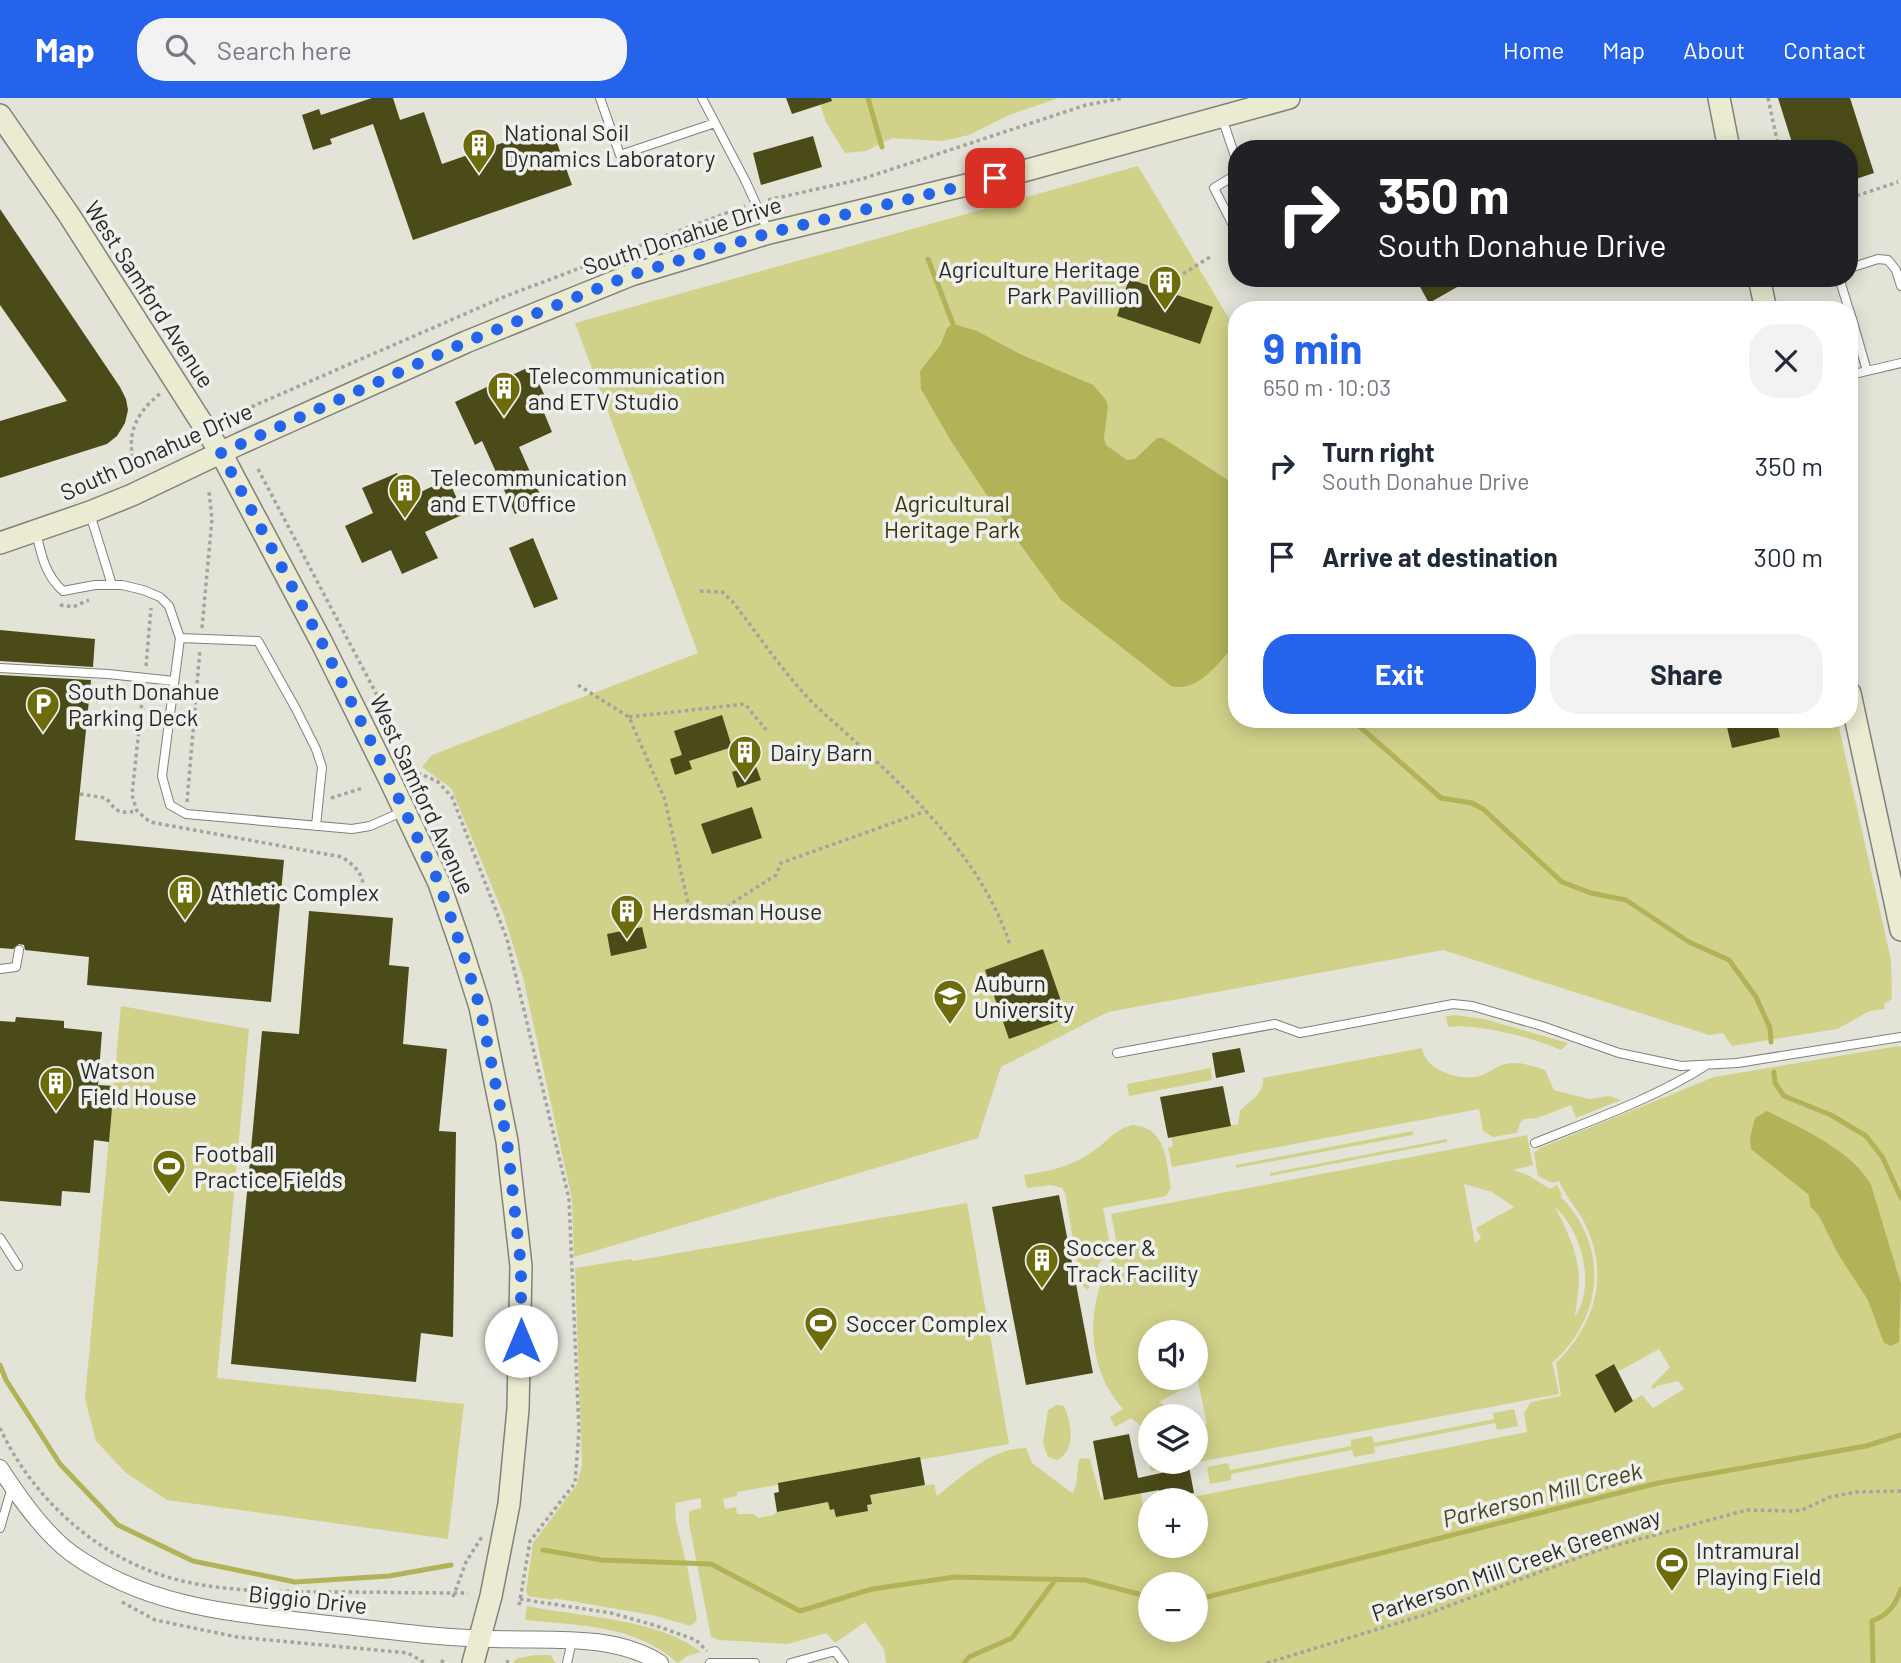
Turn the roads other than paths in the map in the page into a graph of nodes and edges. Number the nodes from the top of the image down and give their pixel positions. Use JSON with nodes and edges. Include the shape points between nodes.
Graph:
{"nodes":[{"id":1,"x":600,"y":98,"type":"edge"},
{"id":2,"x":702,"y":98,"type":"edge"},
{"id":3,"x":1289,"y":98,"type":"edge"},
{"id":4,"x":1719,"y":98,"type":"edge"},
{"id":5,"x":0,"y":116,"type":"edge"},
{"id":6,"x":1222,"y":118,"type":"junction"},
{"id":7,"x":715,"y":122,"type":"junction"},
{"id":8,"x":1230,"y":140,"type":"edge"},
{"id":9,"x":1727,"y":140,"type":"edge"},
{"id":10,"x":1228,"y":179,"type":"edge"},
{"id":11,"x":1228,"y":215,"type":"edge"},
{"id":12,"x":769,"y":233,"type":"junction"},
{"id":13,"x":1858,"y":265,"type":"edge"},
{"id":14,"x":1901,"y":286,"type":"edge"},
{"id":15,"x":1858,"y":341,"type":"edge"},
{"id":16,"x":1901,"y":363,"type":"edge"},
{"id":17,"x":1867,"y":371,"type":"junction"},
{"id":18,"x":1858,"y":373,"type":"edge"},
{"id":19,"x":221,"y":453,"type":"junction"},
{"id":20,"x":90,"y":512,"type":"junction"},
{"id":21,"x":35,"y":531,"type":"junction"},
{"id":22,"x":0,"y":543,"type":"edge"},
{"id":23,"x":112,"y":585,"type":"junction"},
{"id":24,"x":180,"y":638,"type":"junction"},
{"id":25,"x":0,"y":668,"type":"edge"},
{"id":26,"x":174,"y":681,"type":"junction"},
{"id":27,"x":1858,"y":728,"type":"edge"},
{"id":28,"x":404,"y":811,"type":"junction"},
{"id":29,"x":316,"y":826,"type":"junction"},
{"id":30,"x":1901,"y":930,"type":"edge"},
{"id":31,"x":19,"y":950,"type":"dead end"},
{"id":32,"x":0,"y":969,"type":"edge"},
{"id":33,"x":1901,"y":1037,"type":"edge"},
{"id":34,"x":1117,"y":1053,"type":"dead end"},
{"id":35,"x":1707,"y":1065,"type":"junction"},
{"id":36,"x":1535,"y":1143,"type":"dead end"},
{"id":37,"x":0,"y":1238,"type":"edge"},
{"id":38,"x":18,"y":1266,"type":"dead end"},
{"id":39,"x":0,"y":1468,"type":"edge"},
{"id":40,"x":12,"y":1487,"type":"junction"},
{"id":41,"x":0,"y":1528,"type":"edge"},
{"id":42,"x":480,"y":1639,"type":"junction"},
{"id":43,"x":572,"y":1642,"type":"junction"},
{"id":44,"x":473,"y":1663,"type":"edge"},
{"id":45,"x":567,"y":1663,"type":"edge"},
{"id":46,"x":660,"y":1663,"type":"edge"},
{"id":47,"x":710,"y":1663,"type":"edge"},
{"id":48,"x":755,"y":1663,"type":"edge"},
{"id":49,"x":791,"y":1663,"type":"edge"},
{"id":50,"x":844,"y":1663,"type":"edge"}],
"edges":[{"from":1,"to":7,"type":"lane","via":[[620,155]]},
{"from":2,"to":7,"type":"lane"},
{"from":3,"to":6,"type":"street","name":"South Donahue Drive"},
{"from":4,"to":9,"type":"street"},
{"from":5,"to":19,"type":"street","name":"West Samford Avenue"},
{"from":6,"to":8,"type":"lane"},
{"from":6,"to":12,"type":"street","name":"South Donahue Drive"},
{"from":7,"to":12,"type":"lane"},
{"from":10,"to":11,"type":"lane","via":[[1214,188]]},
{"from":12,"to":19,"type":"street","name":"South Donahue Drive","via":[[631,275],[525,316]]},
{"from":13,"to":14,"type":"lane","via":[[1888,260]]},
{"from":15,"to":17,"type":"lane"},
{"from":16,"to":17,"type":"lane"},
{"from":17,"to":18,"type":"lane"},
{"from":19,"to":20,"type":"street","name":"South Donahue Drive"},
{"from":19,"to":28,"type":"street","name":"West Samford Avenue"},
{"from":20,"to":21,"type":"street","name":"South Donahue Drive"},
{"from":20,"to":23,"type":"lane"},
{"from":21,"to":22,"type":"street","name":"South Donahue Drive"},
{"from":21,"to":23,"type":"lane","via":[[43,561],[63,591]]},
{"from":23,"to":24,"type":"lane","via":[[160,597],[169,606]]},
{"from":24,"to":26,"type":"lane"},
{"from":24,"to":29,"type":"lane","via":[[258,641],[316,749],[321,767]]},
{"from":25,"to":26,"type":"lane"},
{"from":26,"to":29,"type":"lane","via":[[162,776],[170,805],[186,814]]},
{"from":27,"to":30,"type":"street"},
{"from":28,"to":29,"type":"lane","via":[[370,826]]},
{"from":28,"to":42,"type":"street","name":"West Samford Avenue","via":[[439,883],[480,1007],[507,1141],[521,1266],[519,1409],[509,1504]]},
{"from":31,"to":32,"type":"lane","via":[[16,967]]},
{"from":33,"to":35,"type":"lane"},
{"from":34,"to":35,"type":"lane","via":[[1275,1024],[1300,1033],[1453,1004],[1542,1026],[1619,1053],[1681,1066]]},
{"from":35,"to":36,"type":"lane","via":[[1660,1091]]},
{"from":37,"to":38,"type":"lane"},
{"from":39,"to":40,"type":"street","name":"Biggio Drive"},
{"from":40,"to":41,"type":"lane"},
{"from":40,"to":42,"type":"street","name":"Biggio Drive","via":[[69,1552],[125,1585],[188,1606],[253,1617]]},
{"from":42,"to":43,"type":"street","name":"Biggio Drive"},
{"from":42,"to":44,"type":"street","name":"West Samford Avenue"},
{"from":43,"to":45,"type":"lane"},
{"from":43,"to":46,"type":"street","name":"Biggio Drive","via":[[639,1651]]},
{"from":47,"to":48,"type":"lane"},
{"from":49,"to":50,"type":"lane","via":[[835,1651]]}]}
